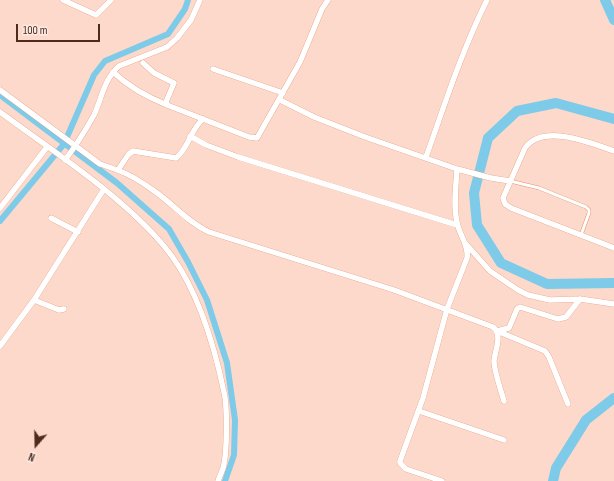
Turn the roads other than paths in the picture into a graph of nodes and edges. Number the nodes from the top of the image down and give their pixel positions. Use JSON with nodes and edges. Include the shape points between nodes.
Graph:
{"nodes":[{"id":1,"x":63,"y":0,"type":"edge"},
{"id":2,"x":111,"y":0,"type":"edge"},
{"id":3,"x":200,"y":0,"type":"edge"},
{"id":4,"x":328,"y":0,"type":"edge"},
{"id":5,"x":487,"y":0,"type":"edge"},
{"id":6,"x":143,"y":63,"type":"dead end"},
{"id":7,"x":213,"y":69,"type":"dead end"},
{"id":8,"x":113,"y":72,"type":"junction"},
{"id":9,"x":0,"y":90,"type":"edge"},
{"id":10,"x":283,"y":93,"type":"junction"},
{"id":11,"x":280,"y":100,"type":"junction"},
{"id":12,"x":167,"y":105,"type":"junction"},
{"id":13,"x":0,"y":112,"type":"edge"},
{"id":14,"x":203,"y":119,"type":"junction"},
{"id":15,"x":190,"y":136,"type":"junction"},
{"id":16,"x":73,"y":145,"type":"junction"},
{"id":17,"x":49,"y":148,"type":"junction"},
{"id":18,"x":614,"y":151,"type":"edge"},
{"id":19,"x":426,"y":157,"type":"junction"},
{"id":20,"x":63,"y":158,"type":"junction"},
{"id":21,"x":457,"y":169,"type":"junction"},
{"id":22,"x":118,"y":170,"type":"junction"},
{"id":23,"x":510,"y":181,"type":"junction"},
{"id":24,"x":104,"y":189,"type":"junction"},
{"id":25,"x":0,"y":208,"type":"edge"},
{"id":26,"x":51,"y":218,"type":"dead end"},
{"id":27,"x":457,"y":225,"type":"junction"},
{"id":28,"x":78,"y":232,"type":"junction"},
{"id":29,"x":581,"y":235,"type":"junction"},
{"id":30,"x":465,"y":243,"type":"junction"},
{"id":31,"x":614,"y":248,"type":"edge"},
{"id":32,"x":580,"y":299,"type":"junction"},
{"id":33,"x":34,"y":300,"type":"junction"},
{"id":34,"x":614,"y":304,"type":"edge"},
{"id":35,"x":64,"y":309,"type":"dead end"},
{"id":36,"x":446,"y":309,"type":"junction"},
{"id":37,"x":497,"y":331,"type":"junction"},
{"id":38,"x":0,"y":346,"type":"edge"},
{"id":39,"x":504,"y":401,"type":"dead end"},
{"id":40,"x":568,"y":404,"type":"dead end"},
{"id":41,"x":419,"y":411,"type":"junction"},
{"id":42,"x":504,"y":440,"type":"dead end"},
{"id":43,"x":218,"y":481,"type":"edge"},
{"id":44,"x":442,"y":481,"type":"edge"}],
"edges":[{"from":1,"to":2,"type":"street","via":[[96,15]]},
{"from":3,"to":8,"type":"street","via":[[191,20],[167,47],[119,66]]},
{"from":4,"to":10,"type":"street"},
{"from":5,"to":19,"type":"street","via":[[451,86]]},
{"from":6,"to":12,"type":"street","via":[[154,73],[174,83]]},
{"from":7,"to":10,"type":"street"},
{"from":8,"to":12,"type":"street","via":[[148,97]]},
{"from":8,"to":16,"type":"street","via":[[106,82],[94,114]]},
{"from":9,"to":16,"type":"street"},
{"from":10,"to":11,"type":"street"},
{"from":11,"to":14,"type":"street","via":[[257,138],[249,138]]},
{"from":11,"to":19,"type":"street","via":[[333,125]]},
{"from":12,"to":14,"type":"street"},
{"from":13,"to":17,"type":"street"},
{"from":14,"to":15,"type":"street"},
{"from":15,"to":22,"type":"street","via":[[182,153],[176,158],[133,150]]},
{"from":15,"to":27,"type":"street","via":[[238,157]]},
{"from":16,"to":20,"type":"street"},
{"from":16,"to":22,"type":"street","via":[[100,164]]},
{"from":17,"to":20,"type":"street"},
{"from":17,"to":25,"type":"street"},
{"from":18,"to":23,"type":"street","via":[[560,136],[535,139],[525,148]]},
{"from":19,"to":21,"type":"street"},
{"from":20,"to":24,"type":"street"},
{"from":21,"to":23,"type":"street"},
{"from":21,"to":27,"type":"street"},
{"from":22,"to":36,"type":"street","via":[[137,179],[194,224],[209,232],[348,275]]},
{"from":23,"to":29,"type":"street","via":[[503,198],[506,205]]},
{"from":23,"to":29,"type":"lane","via":[[539,188],[586,207],[589,213]]},
{"from":24,"to":28,"type":"street"},
{"from":24,"to":43,"type":"street","via":[[145,225],[165,247],[182,272],[201,312],[225,398],[224,464]]},
{"from":26,"to":28,"type":"street"},
{"from":27,"to":30,"type":"street"},
{"from":28,"to":33,"type":"street"},
{"from":29,"to":31,"type":"street"},
{"from":30,"to":32,"type":"street","via":[[490,271],[528,295],[550,300]]},
{"from":30,"to":36,"type":"street","via":[[468,258]]},
{"from":32,"to":34,"type":"street"},
{"from":32,"to":37,"type":"street","via":[[563,319],[520,307],[509,328]]},
{"from":33,"to":35,"type":"street","via":[[58,310]]},
{"from":33,"to":38,"type":"street"},
{"from":36,"to":37,"type":"street"},
{"from":36,"to":41,"type":"street"},
{"from":37,"to":39,"type":"street","via":[[494,362]]},
{"from":37,"to":40,"type":"street","via":[[545,351]]},
{"from":41,"to":42,"type":"street"},
{"from":41,"to":44,"type":"street","via":[[400,463],[406,469]]}]}
